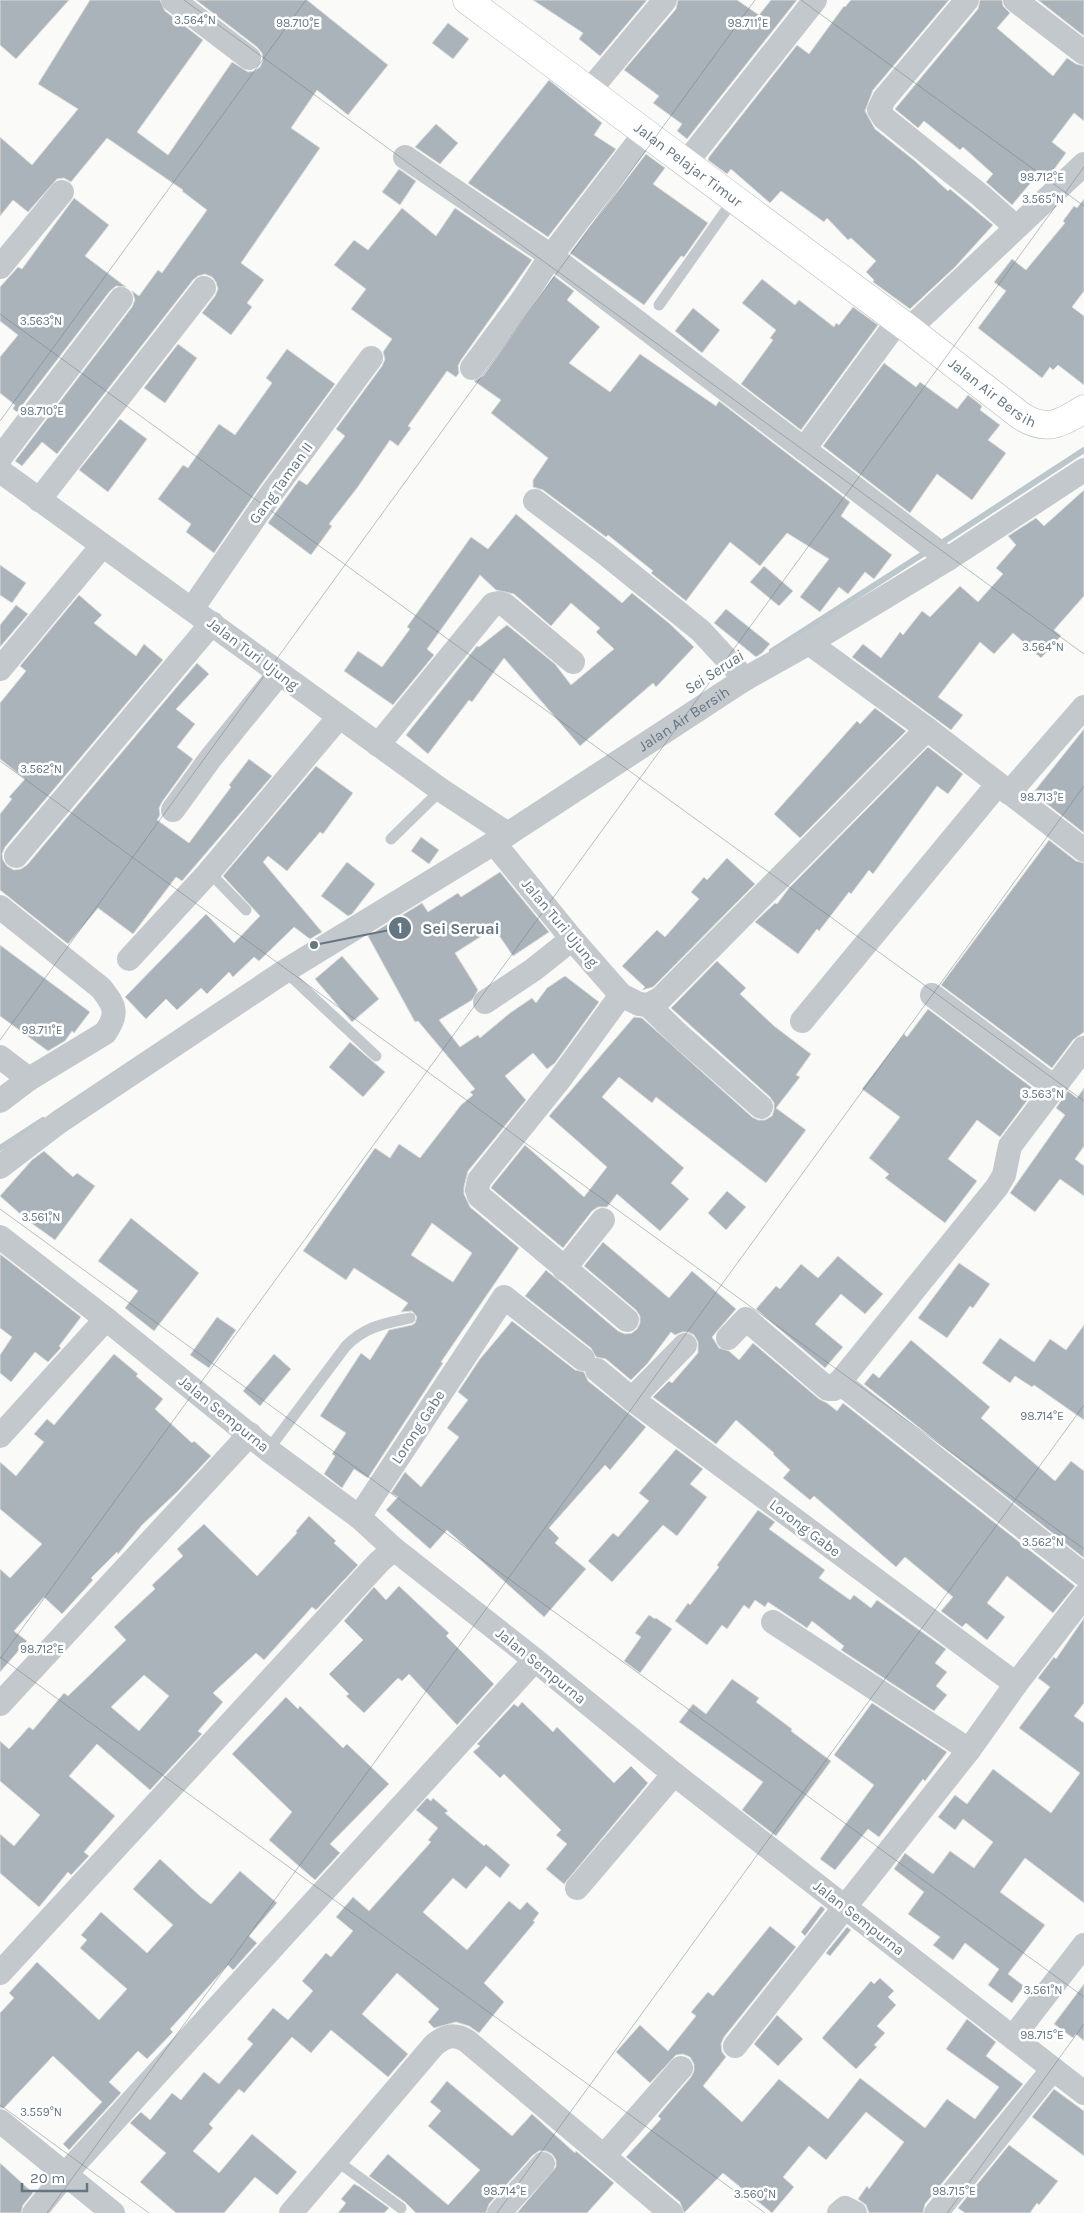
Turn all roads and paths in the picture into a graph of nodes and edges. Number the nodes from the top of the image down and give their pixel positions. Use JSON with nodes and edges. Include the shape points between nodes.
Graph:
{"nodes":[{"id":1,"x":173,"y":0,"type":"edge"},
{"id":2,"x":665,"y":0,"type":"edge"},
{"id":3,"x":815,"y":0,"type":"edge"},
{"id":4,"x":967,"y":0,"type":"edge"},
{"id":5,"x":1015,"y":0,"type":"edge"},
{"id":6,"x":482,"y":4,"type":"edge"},
{"id":7,"x":1084,"y":53,"type":"edge"},
{"id":8,"x":249,"y":58,"type":"dead end"},
{"id":9,"x":589,"y":91,"type":"junction"},
{"id":10,"x":644,"y":133,"type":"junction"},
{"id":11,"x":405,"y":157,"type":"dead end"},
{"id":12,"x":686,"y":163,"type":"junction"},
{"id":13,"x":1084,"y":164,"type":"edge"},
{"id":14,"x":62,"y":192,"type":"dead end"},
{"id":15,"x":734,"y":200,"type":"junction"},
{"id":16,"x":1016,"y":227,"type":"junction"},
{"id":17,"x":551,"y":256,"type":"junction"},
{"id":18,"x":0,"y":267,"type":"edge"},
{"id":19,"x":204,"y":288,"type":"dead end"},
{"id":20,"x":121,"y":299,"type":"dead end"},
{"id":21,"x":659,"y":305,"type":"dead end"},
{"id":22,"x":903,"y":325,"type":"junction"},
{"id":23,"x":371,"y":358,"type":"dead end"},
{"id":24,"x":472,"y":368,"type":"dead end"},
{"id":25,"x":1084,"y":410,"type":"edge"},
{"id":26,"x":804,"y":449,"type":"junction"},
{"id":27,"x":0,"y":458,"type":"edge"},
{"id":28,"x":0,"y":470,"type":"edge"},
{"id":29,"x":1084,"y":470,"type":"edge"},
{"id":30,"x":39,"y":500,"type":"junction"},
{"id":31,"x":536,"y":501,"type":"dead end"},
{"id":32,"x":102,"y":546,"type":"junction"},
{"id":33,"x":948,"y":559,"type":"junction"},
{"id":34,"x":192,"y":609,"type":"junction"},
{"id":35,"x":212,"y":623,"type":"junction"},
{"id":36,"x":808,"y":643,"type":"junction"},
{"id":37,"x":573,"y":662,"type":"dead end"},
{"id":38,"x":0,"y":669,"type":"edge"},
{"id":39,"x":741,"y":673,"type":"junction"},
{"id":40,"x":279,"y":674,"type":"junction"},
{"id":41,"x":1084,"y":706,"type":"edge"},
{"id":42,"x":339,"y":717,"type":"junction"},
{"id":43,"x":927,"y":729,"type":"junction"},
{"id":44,"x":378,"y":745,"type":"junction"},
{"id":45,"x":1004,"y":788,"type":"junction"},
{"id":46,"x":440,"y":790,"type":"junction"},
{"id":47,"x":173,"y":810,"type":"dead end"},
{"id":48,"x":391,"y":838,"type":"dead end"},
{"id":49,"x":501,"y":838,"type":"junction"},
{"id":50,"x":1084,"y":850,"type":"edge"},
{"id":51,"x":16,"y":856,"type":"dead end"},
{"id":52,"x":209,"y":872,"type":"junction"},
{"id":53,"x":0,"y":906,"type":"edge"},
{"id":54,"x":246,"y":910,"type":"dead end"},
{"id":55,"x":572,"y":939,"type":"junction"},
{"id":56,"x":129,"y":959,"type":"dead end"},
{"id":57,"x":284,"y":971,"type":"junction"},
{"id":58,"x":932,"y":994,"type":"dead end"},
{"id":59,"x":633,"y":1000,"type":"junction"},
{"id":60,"x":485,"y":1002,"type":"dead end"},
{"id":61,"x":802,"y":1021,"type":"dead end"},
{"id":62,"x":1084,"y":1048,"type":"edge"},
{"id":63,"x":376,"y":1056,"type":"dead end"},
{"id":64,"x":0,"y":1057,"type":"edge"},
{"id":65,"x":29,"y":1079,"type":"junction"},
{"id":66,"x":1054,"y":1088,"type":"junction"},
{"id":67,"x":0,"y":1101,"type":"edge"},
{"id":68,"x":762,"y":1107,"type":"dead end"},
{"id":69,"x":0,"y":1167,"type":"edge"},
{"id":70,"x":603,"y":1220,"type":"dead end"},
{"id":71,"x":0,"y":1237,"type":"edge"},
{"id":72,"x":564,"y":1269,"type":"junction"},
{"id":73,"x":410,"y":1318,"type":"dead end"},
{"id":74,"x":106,"y":1320,"type":"junction"},
{"id":75,"x":627,"y":1320,"type":"dead end"},
{"id":76,"x":728,"y":1338,"type":"dead end"},
{"id":77,"x":686,"y":1344,"type":"dead end"},
{"id":78,"x":839,"y":1382,"type":"junction"},
{"id":79,"x":632,"y":1399,"type":"junction"},
{"id":80,"x":250,"y":1434,"type":"junction"},
{"id":81,"x":0,"y":1436,"type":"edge"},
{"id":82,"x":268,"y":1450,"type":"junction"},
{"id":83,"x":359,"y":1517,"type":"junction"},
{"id":84,"x":394,"y":1549,"type":"junction"},
{"id":85,"x":1084,"y":1575,"type":"edge"},
{"id":86,"x":1084,"y":1596,"type":"edge"},
{"id":87,"x":774,"y":1622,"type":"dead end"},
{"id":88,"x":535,"y":1660,"type":"junction"},
{"id":89,"x":1016,"y":1684,"type":"junction"},
{"id":90,"x":0,"y":1704,"type":"edge"},
{"id":91,"x":969,"y":1750,"type":"junction"},
{"id":92,"x":674,"y":1774,"type":"junction"},
{"id":93,"x":577,"y":1888,"type":"dead end"},
{"id":94,"x":846,"y":1908,"type":"junction"},
{"id":95,"x":1084,"y":1945,"type":"edge"},
{"id":96,"x":0,"y":1973,"type":"edge"},
{"id":97,"x":1013,"y":2037,"type":"junction"},
{"id":98,"x":735,"y":2046,"type":"dead end"},
{"id":99,"x":681,"y":2068,"type":"dead end"},
{"id":100,"x":1053,"y":2069,"type":"junction"},
{"id":101,"x":1084,"y":2093,"type":"edge"},
{"id":102,"x":0,"y":2121,"type":"edge"},
{"id":103,"x":604,"y":2156,"type":"junction"},
{"id":104,"x":337,"y":2161,"type":"junction"},
{"id":105,"x":543,"y":2164,"type":"dead end"},
{"id":106,"x":65,"y":2175,"type":"junction"},
{"id":107,"x":401,"y":2208,"type":"dead end"},
{"id":108,"x":34,"y":2213,"type":"edge"},
{"id":109,"x":113,"y":2213,"type":"edge"},
{"id":110,"x":291,"y":2213,"type":"edge"},
{"id":111,"x":499,"y":2213,"type":"edge"},
{"id":112,"x":672,"y":2213,"type":"edge"},
{"id":113,"x":839,"y":2213,"type":"edge"},
{"id":114,"x":855,"y":2213,"type":"edge"},
{"id":115,"x":936,"y":2213,"type":"edge"}],
"edges":[{"from":1,"to":8,"type":"street"},
{"from":2,"to":9,"type":"street"},
{"from":3,"to":12,"type":"street"},
{"from":4,"to":16,"type":"street","via":[[884,99],[879,110],[884,118]]},
{"from":5,"to":7,"type":"street"},
{"from":6,"to":9,"type":"street","name":"Jalan Pelajar Timur"},
{"from":9,"to":10,"type":"street","name":"Jalan Pelajar Timur"},
{"from":10,"to":12,"type":"street","name":"Jalan Pelajar Timur"},
{"from":10,"to":17,"type":"street"},
{"from":11,"to":17,"type":"street"},
{"from":12,"to":15,"type":"street","name":"Jalan Pelajar Timur"},
{"from":13,"to":16,"type":"street"},
{"from":14,"to":18,"type":"street"},
{"from":15,"to":21,"type":"lane"},
{"from":15,"to":22,"type":"street","name":"Jalan Pelajar Timur"},
{"from":16,"to":22,"type":"street"},
{"from":17,"to":24,"type":"street"},
{"from":17,"to":26,"type":"street"},
{"from":19,"to":30,"type":"street"},
{"from":20,"to":27,"type":"street"},
{"from":22,"to":25,"type":"street","name":"Jalan Air Bersih","via":[[1031,423],[1054,425]]},
{"from":22,"to":26,"type":"street"},
{"from":23,"to":34,"type":"street","name":"Gang Taman II"},
{"from":26,"to":33,"type":"street"},
{"from":28,"to":30,"type":"street","name":"Jalan Turi Ujung"},
{"from":29,"to":33,"type":"street","name":"Jalan Air Bersih"},
{"from":30,"to":32,"type":"street","name":"Jalan Turi Ujung"},
{"from":31,"to":39,"type":"street","via":[[670,604],[702,631]]},
{"from":32,"to":34,"type":"street","name":"Jalan Turi Ujung"},
{"from":32,"to":38,"type":"street"},
{"from":33,"to":36,"type":"street","name":"Jalan Air Bersih"},
{"from":34,"to":35,"type":"street","name":"Jalan Turi Ujung"},
{"from":35,"to":40,"type":"street","name":"Jalan Turi Ujung"},
{"from":35,"to":51,"type":"street"},
{"from":36,"to":39,"type":"street","name":"Jalan Air Bersih"},
{"from":36,"to":43,"type":"street"},
{"from":37,"to":44,"type":"street","via":[[505,605],[493,604]]},
{"from":39,"to":49,"type":"street","name":"Jalan Air Bersih"},
{"from":40,"to":42,"type":"street","name":"Jalan Turi Ujung"},
{"from":40,"to":47,"type":"street"},
{"from":41,"to":45,"type":"street"},
{"from":42,"to":44,"type":"street","name":"Jalan Turi Ujung"},
{"from":42,"to":52,"type":"street"},
{"from":43,"to":45,"type":"street"},
{"from":43,"to":59,"type":"street","via":[[661,998]]},
{"from":44,"to":46,"type":"street","name":"Jalan Turi Ujung"},
{"from":45,"to":50,"type":"street"},
{"from":45,"to":61,"type":"street"},
{"from":46,"to":48,"type":"lane"},
{"from":46,"to":49,"type":"street","name":"Jalan Turi Ujung"},
{"from":49,"to":55,"type":"street","name":"Jalan Turi Ujung"},
{"from":49,"to":57,"type":"street","name":"Jalan Air Bersih"},
{"from":52,"to":54,"type":"lane"},
{"from":52,"to":56,"type":"street"},
{"from":53,"to":65,"type":"street","via":[[101,988],[114,1012],[105,1033]]},
{"from":55,"to":59,"type":"street","name":"Jalan Turi Ujung"},
{"from":55,"to":60,"type":"street"},
{"from":57,"to":63,"type":"lane"},
{"from":57,"to":69,"type":"street","name":"Jalan Air Bersih","via":[[59,1122]]},
{"from":58,"to":66,"type":"street"},
{"from":59,"to":68,"type":"street","name":"Jalan Turi Ujung","via":[[678,1034]]},
{"from":59,"to":72,"type":"street","via":[[560,1079],[479,1180],[478,1196]]},
{"from":62,"to":66,"type":"street"},
{"from":64,"to":65,"type":"street"},
{"from":65,"to":67,"type":"street"},
{"from":66,"to":78,"type":"street","via":[[1010,1146],[1004,1175],[997,1187]]},
{"from":70,"to":72,"type":"street"},
{"from":71,"to":74,"type":"street","name":"Jalan Sempurna"},
{"from":72,"to":75,"type":"street"},
{"from":73,"to":82,"type":"lane","via":[[374,1326],[358,1334]]},
{"from":74,"to":80,"type":"street","name":"Jalan Sempurna"},
{"from":74,"to":81,"type":"street"},
{"from":76,"to":78,"type":"street","via":[[746,1320],[828,1389],[834,1389]]},
{"from":77,"to":79,"type":"street"},
{"from":78,"to":85,"type":"street"},
{"from":79,"to":83,"type":"street","name":"Lorong Gabe","via":[[504,1296]]},
{"from":79,"to":89,"type":"street","name":"Lorong Gabe"},
{"from":80,"to":82,"type":"street","name":"Jalan Sempurna"},
{"from":80,"to":90,"type":"street"},
{"from":82,"to":83,"type":"street","name":"Jalan Sempurna"},
{"from":83,"to":84,"type":"street","name":"Jalan Sempurna"},
{"from":84,"to":88,"type":"street","name":"Jalan Sempurna"},
{"from":84,"to":96,"type":"street","via":[[372,1569]]},
{"from":86,"to":89,"type":"street"},
{"from":87,"to":91,"type":"street"},
{"from":88,"to":92,"type":"street","name":"Jalan Sempurna"},
{"from":88,"to":106,"type":"street"},
{"from":89,"to":91,"type":"street"},
{"from":91,"to":94,"type":"street"},
{"from":92,"to":93,"type":"street"},
{"from":92,"to":94,"type":"street","name":"Jalan Sempurna"},
{"from":94,"to":97,"type":"street","name":"Jalan Sempurna"},
{"from":94,"to":98,"type":"street"},
{"from":95,"to":97,"type":"street"},
{"from":97,"to":100,"type":"street","name":"Jalan Sempurna"},
{"from":99,"to":103,"type":"street"},
{"from":100,"to":101,"type":"street","name":"Jalan Sempurna"},
{"from":100,"to":115,"type":"street"},
{"from":102,"to":106,"type":"street"},
{"from":103,"to":104,"type":"street","via":[[467,2041],[460,2036],[452,2036],[443,2038],[434,2046]]},
{"from":103,"to":112,"type":"street"},
{"from":104,"to":107,"type":"lane"},
{"from":104,"to":110,"type":"street"},
{"from":105,"to":111,"type":"street"},
{"from":106,"to":108,"type":"street"},
{"from":106,"to":109,"type":"street"},
{"from":113,"to":114,"type":"street","via":[[845,2208]]}]}
